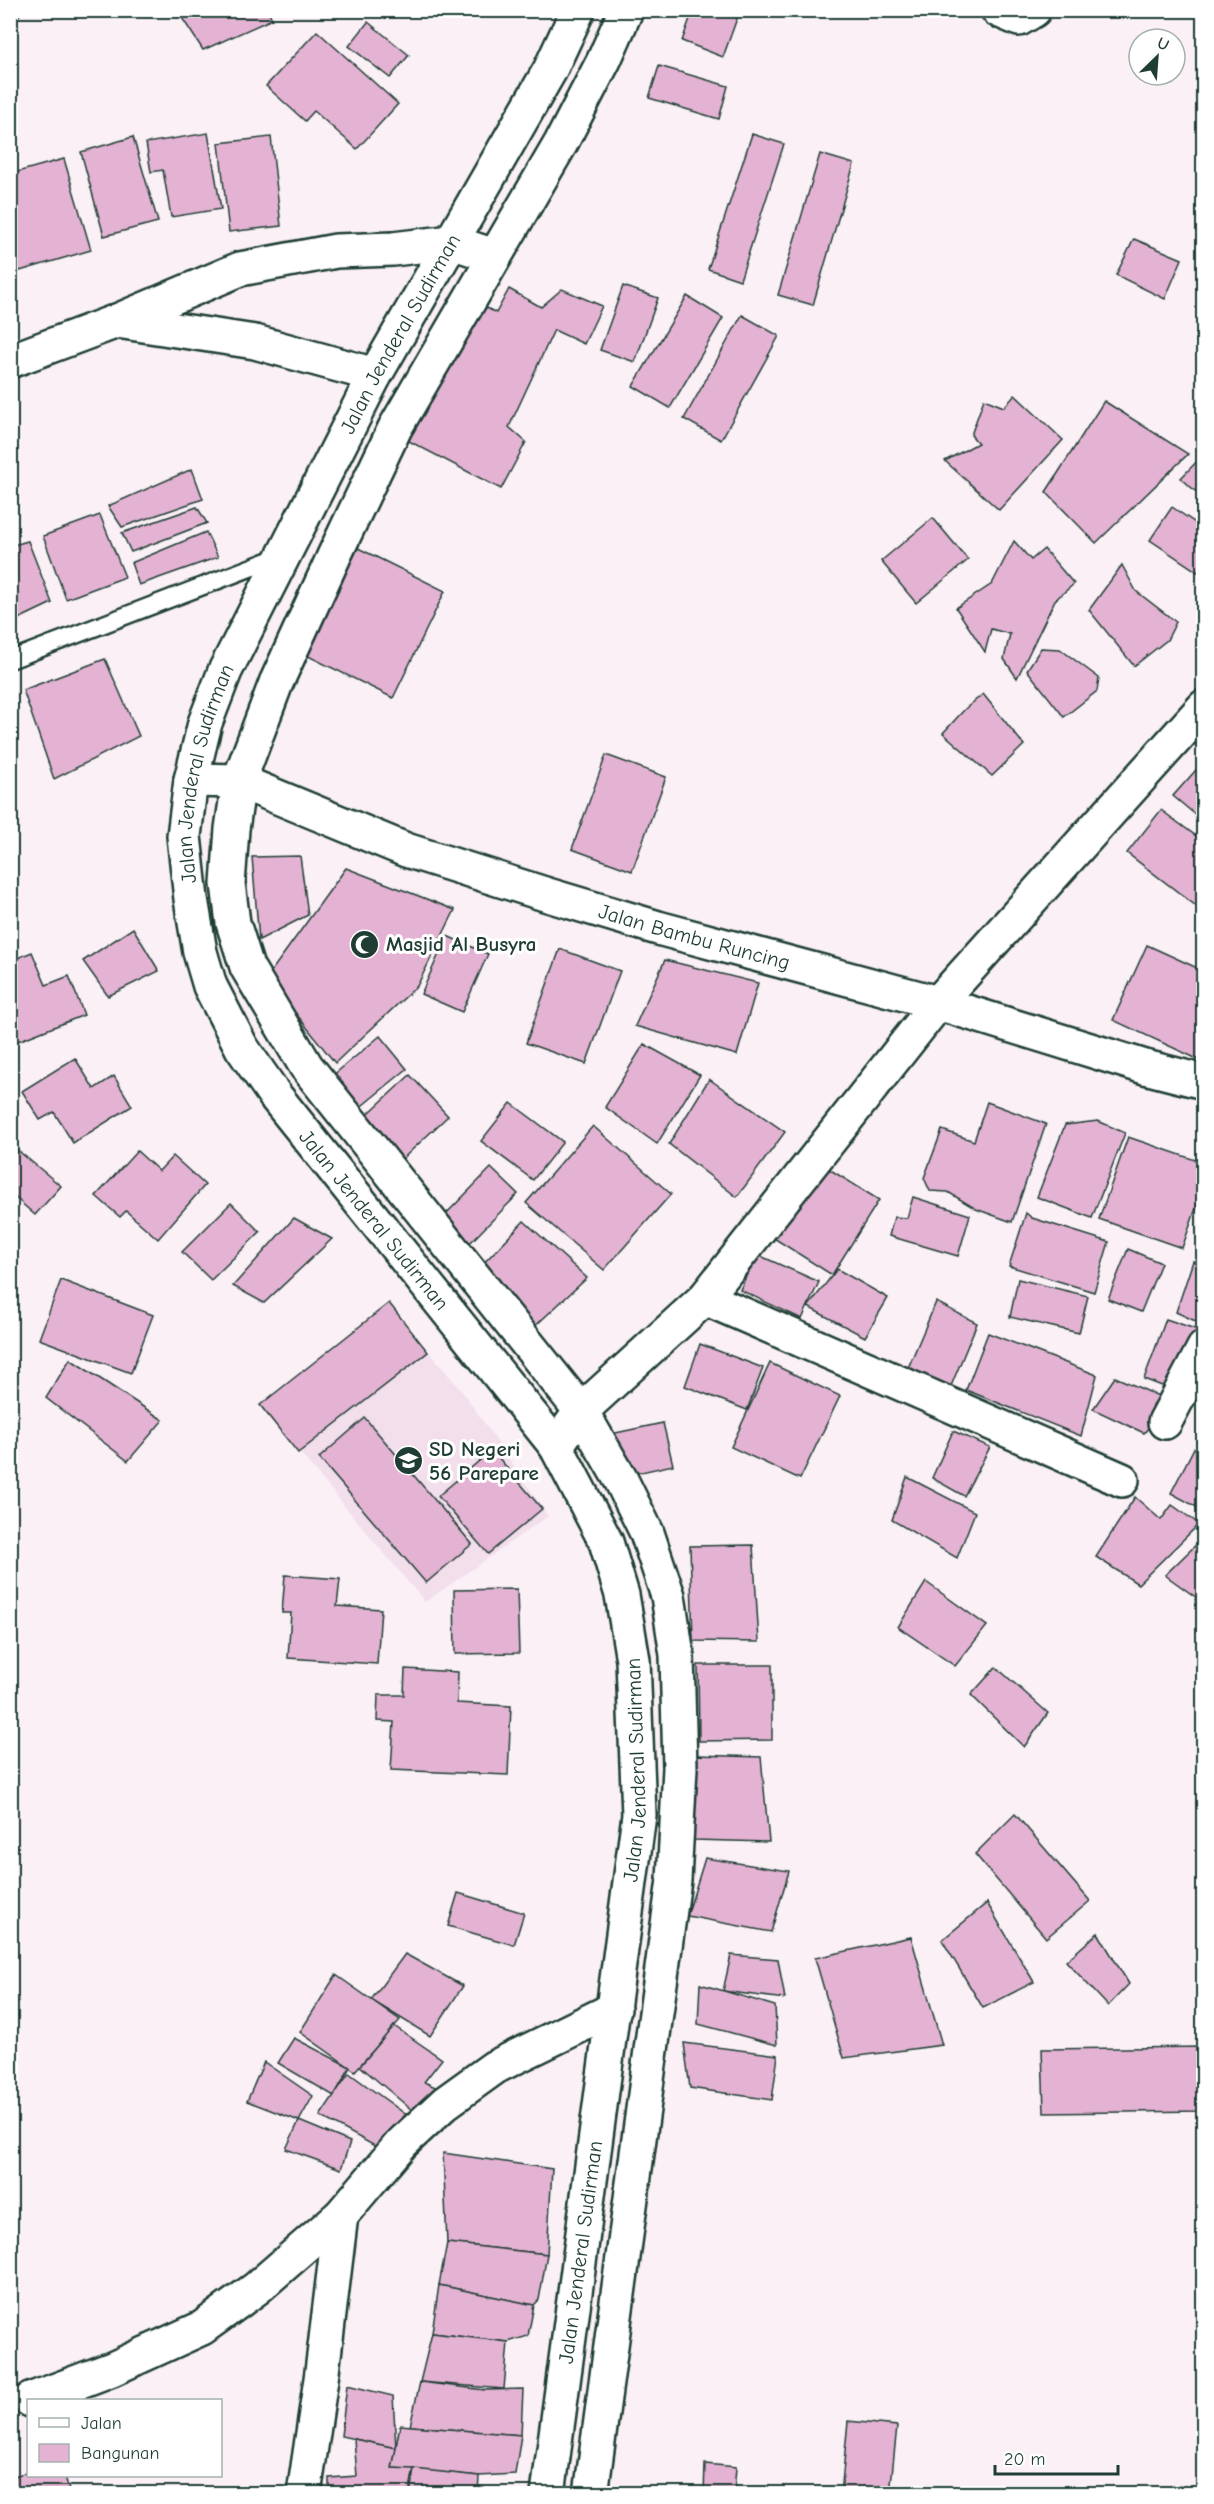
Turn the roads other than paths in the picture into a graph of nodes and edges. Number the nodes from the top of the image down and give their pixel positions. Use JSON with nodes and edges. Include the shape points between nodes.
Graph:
{"nodes":[{"id":1,"x":578,"y":10,"type":"edge"},
{"id":2,"x":626,"y":10,"type":"edge"},
{"id":3,"x":998,"y":10,"type":"edge"},
{"id":4,"x":1034,"y":10,"type":"edge"},
{"id":5,"x":452,"y":242,"type":"junction"},
{"id":6,"x":494,"y":256,"type":"junction"},
{"id":7,"x":117,"y":321,"type":"junction"},
{"id":8,"x":10,"y":361,"type":"edge"},
{"id":9,"x":375,"y":375,"type":"junction"},
{"id":10,"x":282,"y":555,"type":"junction"},
{"id":11,"x":10,"y":660,"type":"edge"},
{"id":12,"x":1203,"y":707,"type":"edge"},
{"id":13,"x":191,"y":780,"type":"junction"},
{"id":14,"x":239,"y":781,"type":"junction"},
{"id":15,"x":938,"y":1003,"type":"junction"},
{"id":16,"x":1203,"y":1082,"type":"edge"},
{"id":17,"x":705,"y":1298,"type":"junction"},
{"id":18,"x":1203,"y":1348,"type":"edge"},
{"id":19,"x":581,"y":1411,"type":"junction"},
{"id":20,"x":1166,"y":1422,"type":"dead end"},
{"id":21,"x":556,"y":1446,"type":"junction"},
{"id":22,"x":1122,"y":1480,"type":"dead end"},
{"id":23,"x":614,"y":2009,"type":"junction"},
{"id":24,"x":341,"y":2215,"type":"junction"},
{"id":25,"x":34,"y":2399,"type":"edge"},
{"id":26,"x":27,"y":2402,"type":"edge"},
{"id":27,"x":10,"y":2408,"type":"edge"},
{"id":28,"x":304,"y":2493,"type":"edge"},
{"id":29,"x":548,"y":2493,"type":"edge"},
{"id":30,"x":591,"y":2493,"type":"edge"}],
"edges":[{"from":1,"to":5,"type":"main road","name":"Jalan Jenderal Sudirman","via":[[550,70]]},
{"from":2,"to":6,"type":"main road","name":"Jalan Jenderal Sudirman","via":[[561,143]]},
{"from":3,"to":4,"type":"main road","via":[[1019,19]]},
{"from":5,"to":6,"type":"main road"},
{"from":5,"to":7,"type":"main road","via":[[336,250],[240,269]]},
{"from":5,"to":9,"type":"main road","name":"Jalan Jenderal Sudirman"},
{"from":6,"to":14,"type":"main road","name":"Jalan Jenderal Sudirman","via":[[395,428],[276,683]]},
{"from":7,"to":8,"type":"main road"},
{"from":7,"to":9,"type":"main road","via":[[255,342]]},
{"from":9,"to":10,"type":"main road","name":"Jalan Jenderal Sudirman"},
{"from":10,"to":11,"type":"lane"},
{"from":10,"to":13,"type":"main road","name":"Jalan Jenderal Sudirman","via":[[225,671],[205,723]]},
{"from":12,"to":15,"type":"main road"},
{"from":13,"to":14,"type":"main road","name":"Jalan Bambu Runcing"},
{"from":13,"to":21,"type":"main road","name":"Jalan Jenderal Sudirman","via":[[184,836],[201,952],[210,986],[242,1048],[276,1097]]},
{"from":14,"to":15,"type":"main road","name":"Jalan Bambu Runcing","via":[[406,850],[658,928]]},
{"from":14,"to":19,"type":"main road","name":"Jalan Jenderal Sudirman","via":[[228,884],[233,923],[247,967],[306,1066]]},
{"from":15,"to":16,"type":"main road","name":"Jalan Bambu Runcing"},
{"from":15,"to":17,"type":"main road"},
{"from":17,"to":19,"type":"main road"},
{"from":17,"to":22,"type":"main road"},
{"from":18,"to":20,"type":"main road"},
{"from":19,"to":21,"type":"main road"},
{"from":19,"to":30,"type":"main road","name":"Jalan Jenderal Sudirman","via":[[647,1533],[668,1596],[677,1655],[680,1768],[674,1880]]},
{"from":21,"to":23,"type":"main road","name":"Jalan Jenderal Sudirman","via":[[606,1542],[622,1595],[633,1660],[639,1815]]},
{"from":23,"to":24,"type":"main road","via":[[495,2067],[446,2103],[402,2143]]},
{"from":23,"to":29,"type":"main road","name":"Jalan Jenderal Sudirman"},
{"from":24,"to":25,"type":"main road","via":[[257,2288],[202,2328]]},
{"from":24,"to":28,"type":"main road"},
{"from":26,"to":27,"type":"main road"}]}
